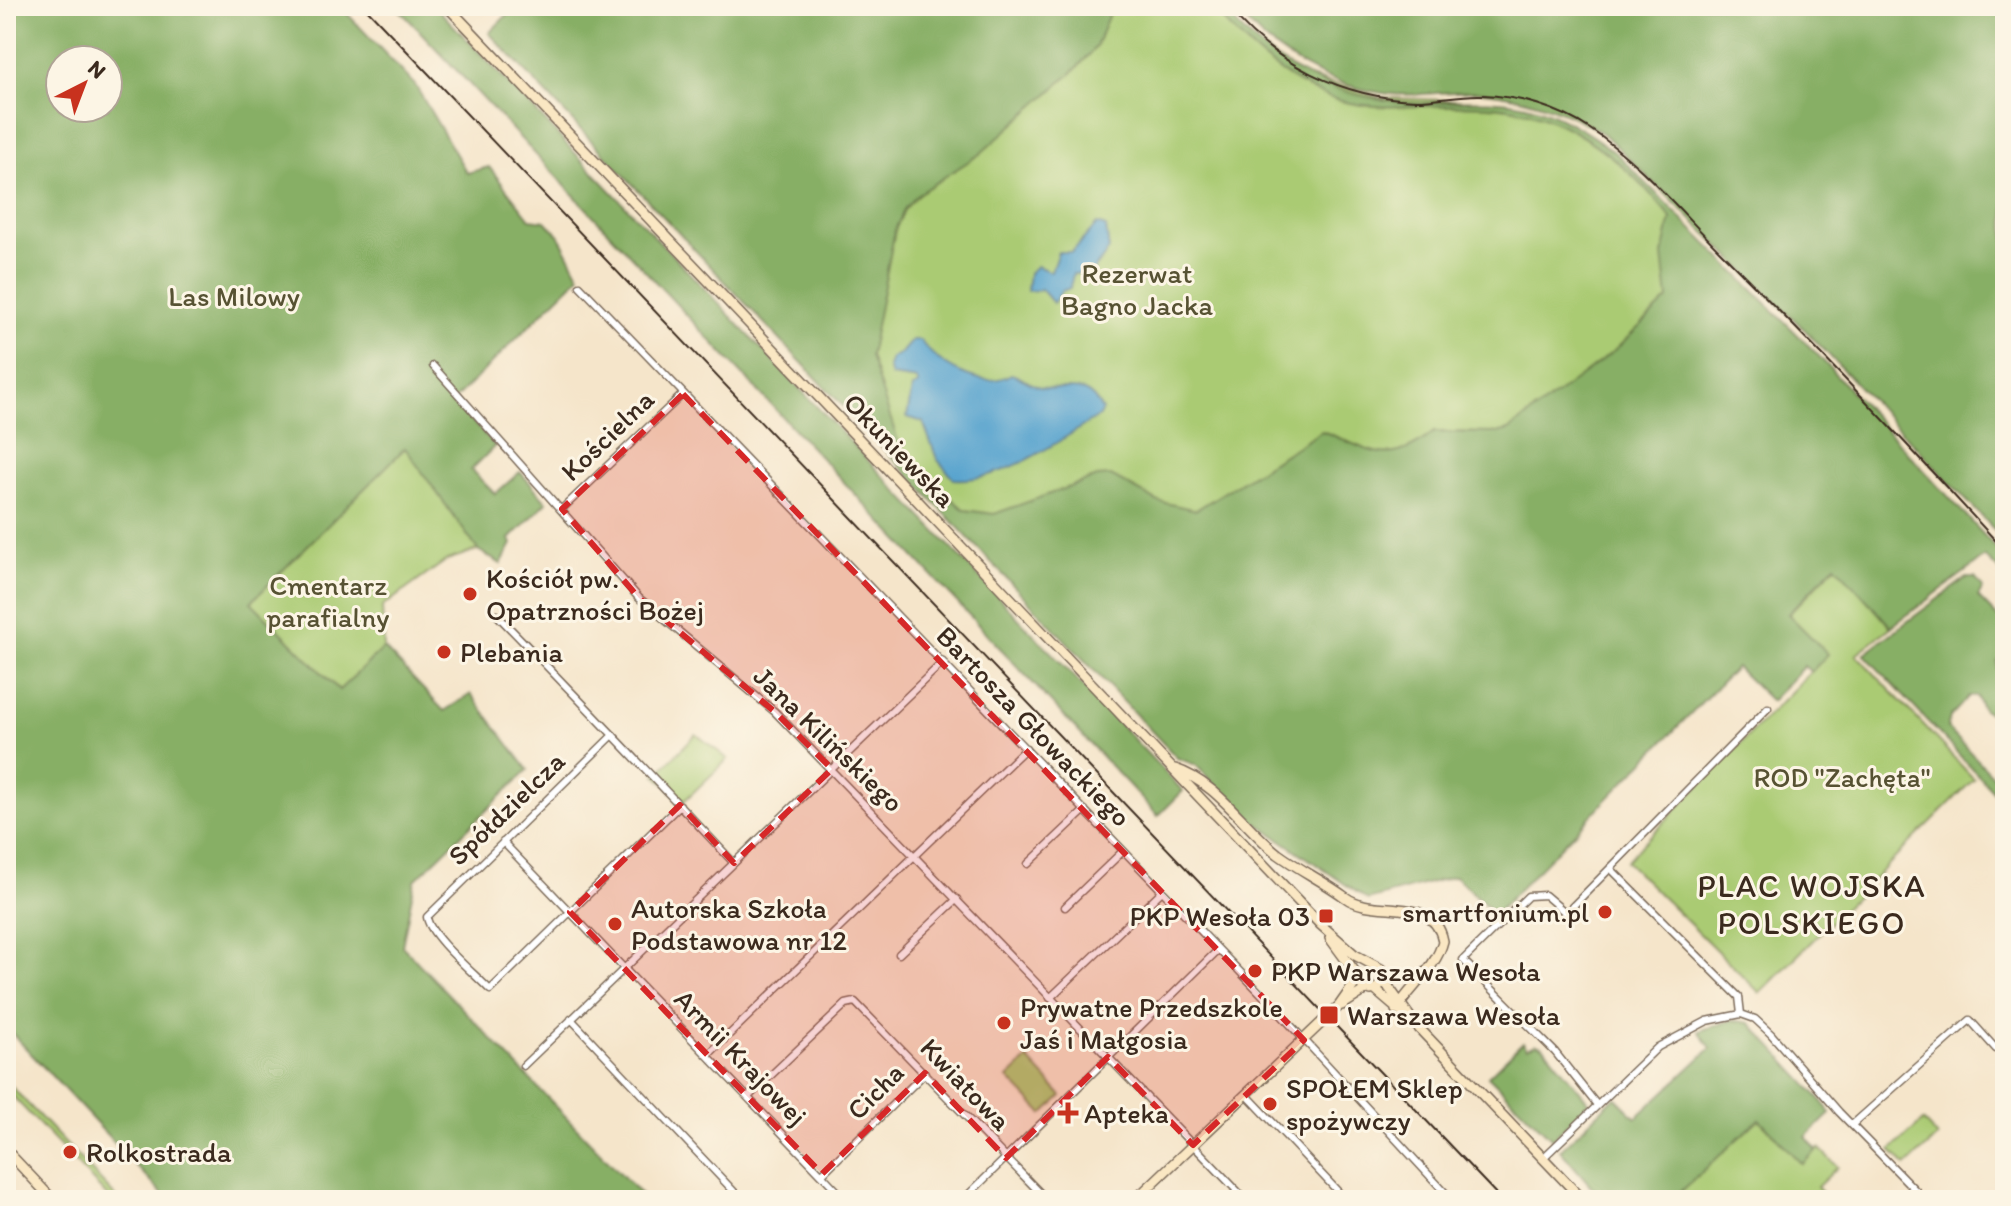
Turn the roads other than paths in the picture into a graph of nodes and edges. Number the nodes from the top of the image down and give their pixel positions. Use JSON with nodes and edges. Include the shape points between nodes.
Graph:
{"nodes":[{"id":1,"x":447,"y":6,"type":"edge"},
{"id":2,"x":580,"y":286,"type":"dead end"},
{"id":3,"x":433,"y":366,"type":"dead end"},
{"id":4,"x":683,"y":394,"type":"junction"},
{"id":5,"x":562,"y":509,"type":"junction"},
{"id":6,"x":497,"y":615,"type":"dead end"},
{"id":7,"x":943,"y":662,"type":"junction"},
{"id":8,"x":1768,"y":708,"type":"dead end"},
{"id":9,"x":613,"y":735,"type":"junction"},
{"id":10,"x":1026,"y":748,"type":"junction"},
{"id":11,"x":1172,"y":768,"type":"junction"},
{"id":12,"x":832,"y":769,"type":"junction"},
{"id":13,"x":680,"y":805,"type":"junction"},
{"id":14,"x":1085,"y":810,"type":"junction"},
{"id":15,"x":503,"y":842,"type":"junction"},
{"id":16,"x":1123,"y":851,"type":"junction"},
{"id":17,"x":915,"y":855,"type":"junction"},
{"id":18,"x":734,"y":863,"type":"junction"},
{"id":19,"x":1028,"y":864,"type":"dead end"},
{"id":20,"x":1612,"y":870,"type":"junction"},
{"id":21,"x":1162,"y":891,"type":"junction"},
{"id":22,"x":957,"y":899,"type":"junction"},
{"id":23,"x":1065,"y":907,"type":"dead end"},
{"id":24,"x":570,"y":912,"type":"junction"},
{"id":25,"x":1321,"y":925,"type":"junction"},
{"id":26,"x":1218,"y":950,"type":"junction"},
{"id":27,"x":899,"y":954,"type":"dead end"},
{"id":28,"x":1369,"y":964,"type":"junction"},
{"id":29,"x":624,"y":967,"type":"junction"},
{"id":30,"x":1358,"y":978,"type":"junction"},
{"id":31,"x":1384,"y":979,"type":"junction"},
{"id":32,"x":1371,"y":989,"type":"junction"},
{"id":33,"x":1050,"y":998,"type":"junction"},
{"id":34,"x":1339,"y":1006,"type":"junction"},
{"id":35,"x":1398,"y":1006,"type":"junction"},
{"id":36,"x":1741,"y":1014,"type":"junction"},
{"id":37,"x":571,"y":1019,"type":"junction"},
{"id":38,"x":1304,"y":1040,"type":"junction"},
{"id":39,"x":2005,"y":1044,"type":"edge"},
{"id":40,"x":708,"y":1055,"type":"junction"},
{"id":41,"x":1108,"y":1057,"type":"junction"},
{"id":42,"x":523,"y":1066,"type":"dead end"},
{"id":43,"x":925,"y":1073,"type":"junction"},
{"id":44,"x":1246,"y":1094,"type":"junction"},
{"id":45,"x":748,"y":1097,"type":"junction"},
{"id":46,"x":1597,"y":1105,"type":"junction"},
{"id":47,"x":1853,"y":1124,"type":"junction"},
{"id":48,"x":1193,"y":1145,"type":"junction"},
{"id":49,"x":6,"y":1150,"type":"edge"},
{"id":50,"x":1006,"y":1158,"type":"junction"},
{"id":51,"x":1543,"y":1158,"type":"junction"},
{"id":52,"x":822,"y":1174,"type":"junction"},
{"id":53,"x":1237,"y":1191,"type":"junction"},
{"id":54,"x":53,"y":1200,"type":"edge"},
{"id":55,"x":742,"y":1200,"type":"edge"},
{"id":56,"x":846,"y":1200,"type":"edge"},
{"id":57,"x":963,"y":1200,"type":"edge"},
{"id":58,"x":1047,"y":1200,"type":"edge"},
{"id":59,"x":1135,"y":1200,"type":"edge"},
{"id":60,"x":1228,"y":1200,"type":"edge"},
{"id":61,"x":1246,"y":1200,"type":"edge"},
{"id":62,"x":1346,"y":1200,"type":"edge"},
{"id":63,"x":1452,"y":1200,"type":"edge"},
{"id":64,"x":1583,"y":1200,"type":"edge"},
{"id":65,"x":1925,"y":1200,"type":"edge"}],
"edges":[{"from":1,"to":11,"type":"main road","name":"Okuniewska"},
{"from":2,"to":4,"type":"street","name":"Bartosza Głowackiego"},
{"from":3,"to":5,"type":"street","name":"Jana Kilińskiego"},
{"from":4,"to":5,"type":"street","name":"Kościelna"},
{"from":4,"to":7,"type":"street","name":"Bartosza Głowackiego"},
{"from":5,"to":12,"type":"street","name":"Jana Kilińskiego","via":[[639,598],[775,712]]},
{"from":6,"to":9,"type":"street"},
{"from":7,"to":10,"type":"street","name":"Bartosza Głowackiego"},
{"from":7,"to":12,"type":"street"},
{"from":8,"to":20,"type":"street"},
{"from":9,"to":13,"type":"street"},
{"from":9,"to":15,"type":"street","name":"Spółdzielcza"},
{"from":10,"to":14,"type":"street","name":"Bartosza Głowackiego"},
{"from":10,"to":17,"type":"street"},
{"from":11,"to":25,"type":"main road","name":"Okuniewska"},
{"from":11,"to":35,"type":"main road","via":[[1199,780],[1279,855],[1350,901],[1375,909],[1410,909],[1432,921],[1443,936],[1440,953]]},
{"from":12,"to":17,"type":"street","name":"Jana Kilińskiego"},
{"from":12,"to":18,"type":"street"},
{"from":13,"to":18,"type":"street"},
{"from":13,"to":24,"type":"street"},
{"from":14,"to":16,"type":"street","name":"Bartosza Głowackiego"},
{"from":14,"to":19,"type":"street"},
{"from":15,"to":24,"type":"street","name":"Armii Krajowej"},
{"from":15,"to":24,"type":"street","name":"Spółdzielcza","via":[[426,920],[490,990]]},
{"from":16,"to":21,"type":"street","name":"Bartosza Głowackiego"},
{"from":16,"to":23,"type":"street"},
{"from":17,"to":22,"type":"street","name":"Jana Kilińskiego"},
{"from":17,"to":40,"type":"street"},
{"from":18,"to":29,"type":"street"},
{"from":20,"to":36,"type":"street","via":[[1739,997]]},
{"from":20,"to":46,"type":"street","via":[[1566,913],[1545,895],[1526,897],[1463,960],[1555,1052]]},
{"from":21,"to":26,"type":"street","name":"Bartosza Głowackiego"},
{"from":21,"to":33,"type":"street"},
{"from":22,"to":27,"type":"street"},
{"from":22,"to":33,"type":"street","name":"Jana Kilińskiego"},
{"from":24,"to":29,"type":"street","name":"Armii Krajowej"},
{"from":25,"to":28,"type":"main road","name":"Okuniewska"},
{"from":25,"to":30,"type":"main road","name":"Okuniewska"},
{"from":26,"to":38,"type":"street","name":"Bartosza Głowackiego"},
{"from":26,"to":41,"type":"street"},
{"from":28,"to":30,"type":"main road"},
{"from":28,"to":31,"type":"main road","name":"Okuniewska","via":[[1379,966]]},
{"from":29,"to":37,"type":"street"},
{"from":29,"to":40,"type":"street","name":"Armii Krajowej"},
{"from":30,"to":32,"type":"main road","name":"Okuniewska"},
{"from":30,"to":34,"type":"main road"},
{"from":31,"to":32,"type":"main road"},
{"from":31,"to":35,"type":"main road"},
{"from":32,"to":34,"type":"main road"},
{"from":32,"to":35,"type":"main road"},
{"from":33,"to":41,"type":"street","name":"Jana Kilińskiego"},
{"from":34,"to":38,"type":"main road"},
{"from":35,"to":51,"type":"main road"},
{"from":36,"to":46,"type":"street","via":[[1707,1021],[1664,1042]]},
{"from":36,"to":47,"type":"street","via":[[1759,1023]]},
{"from":37,"to":42,"type":"street"},
{"from":37,"to":55,"type":"street"},
{"from":38,"to":44,"type":"main road"},
{"from":38,"to":63,"type":"street","name":"Bartosza Głowackiego"},
{"from":39,"to":47,"type":"street","via":[[1996,1049],[1970,1020]]},
{"from":40,"to":45,"type":"street","name":"Armii Krajowej"},
{"from":41,"to":48,"type":"street","name":"Jana Kilińskiego"},
{"from":41,"to":50,"type":"street"},
{"from":43,"to":45,"type":"street","name":"Kwiatowa","via":[[852,1001]]},
{"from":43,"to":50,"type":"street","name":"Kwiatowa"},
{"from":43,"to":52,"type":"street","name":"Cicha"},
{"from":44,"to":48,"type":"main road"},
{"from":44,"to":62,"type":"street"},
{"from":45,"to":52,"type":"street","name":"Armii Krajowej"},
{"from":46,"to":51,"type":"street"},
{"from":47,"to":65,"type":"street"},
{"from":48,"to":53,"type":"street","name":"Jana Kilińskiego"},
{"from":48,"to":59,"type":"main road"},
{"from":49,"to":54,"type":"main road"},
{"from":50,"to":57,"type":"street"},
{"from":50,"to":58,"type":"street","name":"Kwiatowa"},
{"from":51,"to":64,"type":"main road"},
{"from":52,"to":56,"type":"street","name":"Armii Krajowej"},
{"from":53,"to":60,"type":"street"},
{"from":53,"to":61,"type":"street","name":"Jana Kilińskiego"}]}
